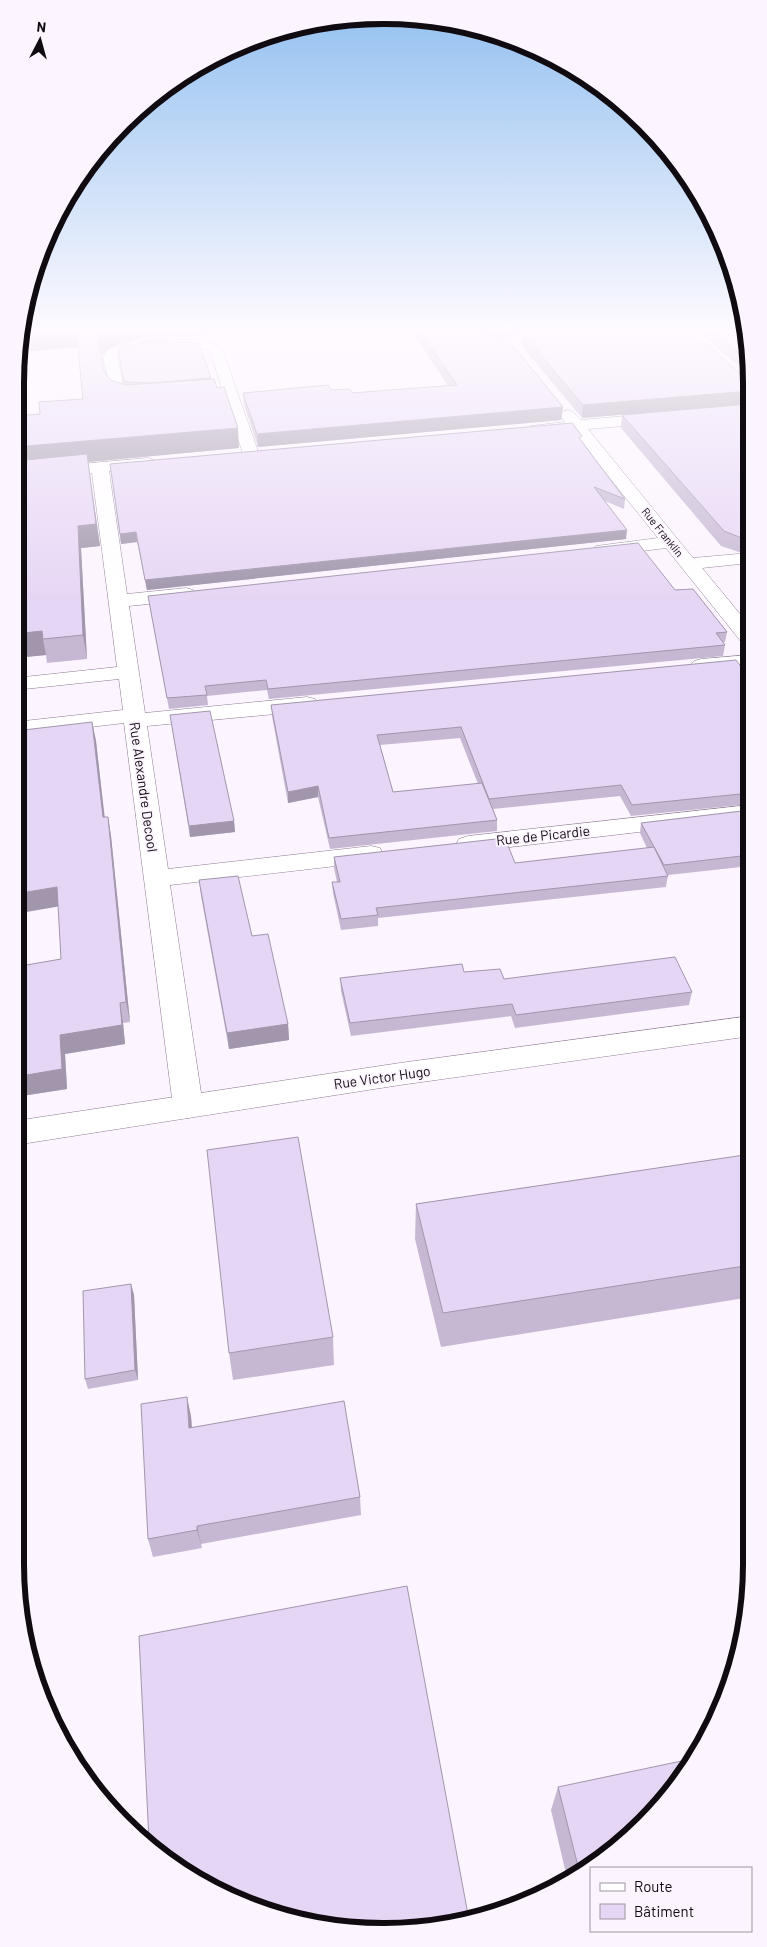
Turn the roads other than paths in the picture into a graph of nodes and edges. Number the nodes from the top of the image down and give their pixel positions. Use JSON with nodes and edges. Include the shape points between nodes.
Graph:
{"nodes":[{"id":1,"x":239,"y":418,"type":"edge"},
{"id":2,"x":570,"y":418,"type":"edge"},
{"id":3,"x":662,"y":418,"type":"edge"},
{"id":4,"x":576,"y":425,"type":"junction"},
{"id":5,"x":517,"y":430,"type":"edge"},
{"id":6,"x":271,"y":452,"type":"edge"},
{"id":7,"x":251,"y":454,"type":"junction"},
{"id":8,"x":232,"y":456,"type":"edge"},
{"id":9,"x":164,"y":462,"type":"edge"},
{"id":10,"x":100,"y":467,"type":"junction"},
{"id":11,"x":24,"y":473,"type":"edge"},
{"id":12,"x":671,"y":542,"type":"junction"},
{"id":13,"x":582,"y":552,"type":"edge"},
{"id":14,"x":743,"y":559,"type":"edge"},
{"id":15,"x":689,"y":564,"type":"junction"},
{"id":16,"x":207,"y":592,"type":"edge"},
{"id":17,"x":118,"y":601,"type":"junction"},
{"id":18,"x":743,"y":631,"type":"edge"},
{"id":19,"x":743,"y":662,"type":"edge"},
{"id":20,"x":680,"y":668,"type":"edge"},
{"id":21,"x":128,"y":672,"type":"junction"},
{"id":22,"x":24,"y":683,"type":"edge"},
{"id":23,"x":323,"y":702,"type":"edge"},
{"id":24,"x":134,"y":718,"type":"junction"},
{"id":25,"x":24,"y":728,"type":"edge"},
{"id":26,"x":743,"y":813,"type":"edge"},
{"id":27,"x":442,"y":846,"type":"edge"},
{"id":28,"x":392,"y":852,"type":"edge"},
{"id":29,"x":156,"y":878,"type":"junction"},
{"id":30,"x":743,"y":1027,"type":"edge"},
{"id":31,"x":188,"y":1106,"type":"junction"},
{"id":32,"x":24,"y":1132,"type":"edge"}],
"edges":[{"from":1,"to":7,"type":"street"},
{"from":2,"to":4,"type":"street","name":"Rue Franklin"},
{"from":3,"to":4,"type":"street"},
{"from":4,"to":5,"type":"street"},
{"from":4,"to":12,"type":"street","name":"Rue Franklin"},
{"from":6,"to":7,"type":"street"},
{"from":7,"to":8,"type":"street"},
{"from":9,"to":10,"type":"street"},
{"from":10,"to":11,"type":"street"},
{"from":10,"to":17,"type":"street","name":"Rue Alexandre Decool"},
{"from":12,"to":13,"type":"street"},
{"from":12,"to":15,"type":"street","name":"Rue Franklin"},
{"from":14,"to":15,"type":"street"},
{"from":15,"to":18,"type":"street","name":"Rue Franklin"},
{"from":16,"to":17,"type":"street"},
{"from":17,"to":21,"type":"street","name":"Rue Alexandre Decool"},
{"from":19,"to":20,"type":"street"},
{"from":21,"to":22,"type":"street"},
{"from":21,"to":24,"type":"street","name":"Rue Alexandre Decool"},
{"from":23,"to":24,"type":"street"},
{"from":24,"to":25,"type":"street"},
{"from":24,"to":29,"type":"street","name":"Rue Alexandre Decool"},
{"from":26,"to":27,"type":"street","name":"Rue de Picardie"},
{"from":28,"to":29,"type":"street"},
{"from":29,"to":31,"type":"street","name":"Rue Alexandre Decool"},
{"from":30,"to":31,"type":"street","name":"Rue Victor Hugo"},
{"from":31,"to":32,"type":"street","name":"Rue Victor Hugo"}]}
